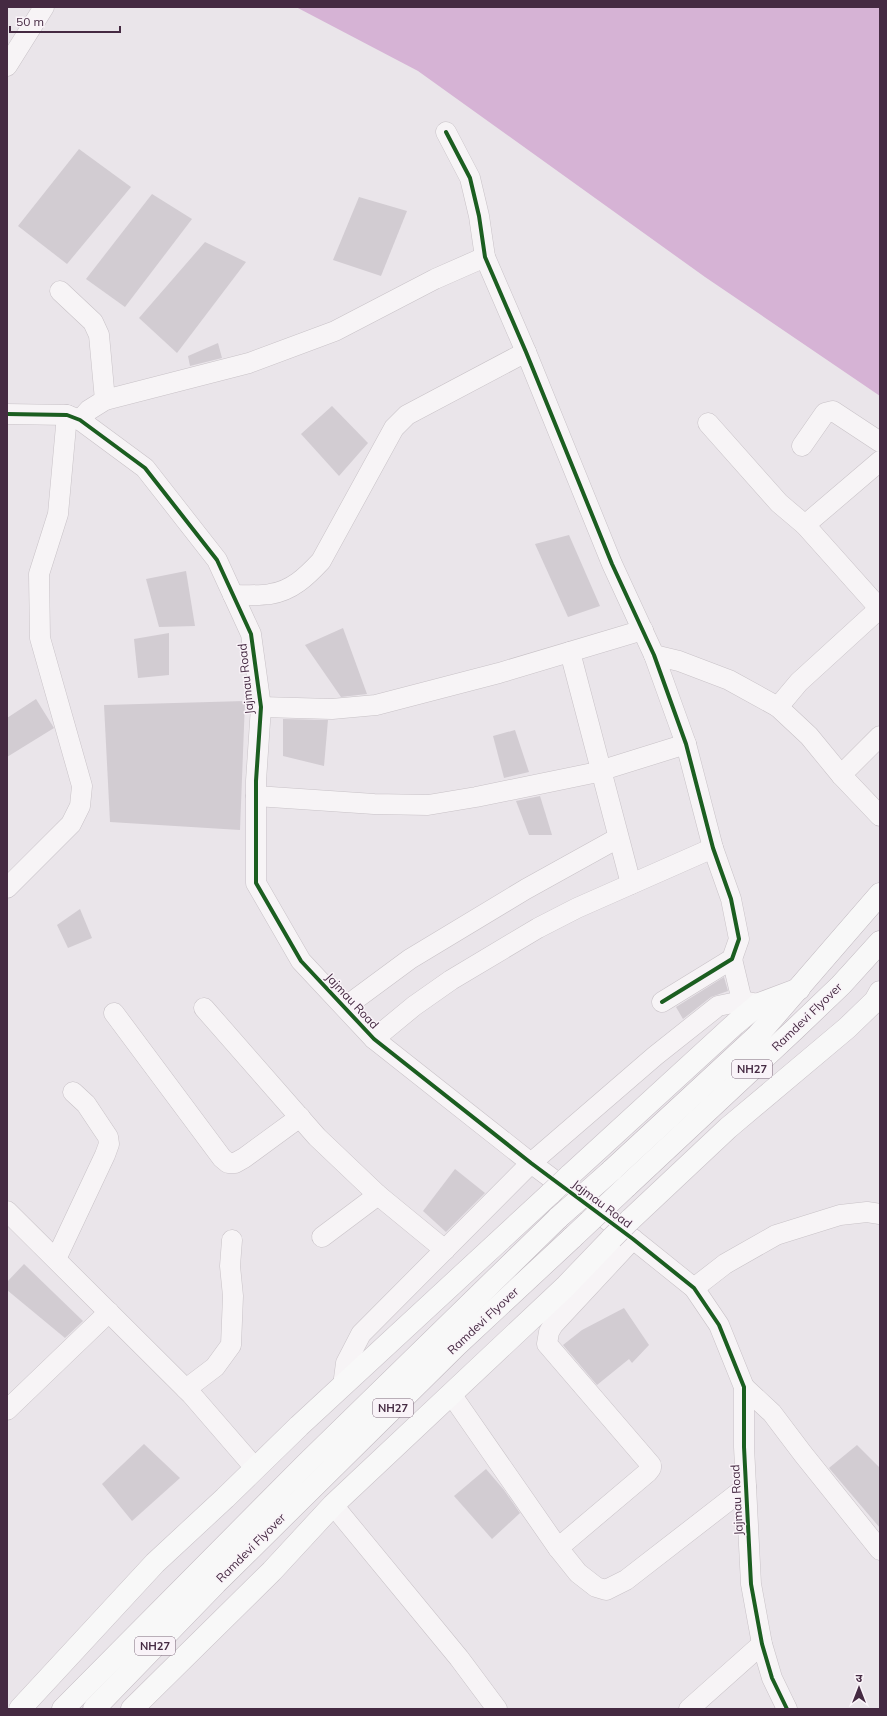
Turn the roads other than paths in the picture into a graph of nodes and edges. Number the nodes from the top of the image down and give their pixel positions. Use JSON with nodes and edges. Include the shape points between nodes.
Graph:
{"nodes":[{"id":1,"x":44,"y":7,"type":"edge"},
{"id":2,"x":7,"y":66,"type":"edge"},
{"id":3,"x":446,"y":132,"type":"dead end"},
{"id":4,"x":485,"y":257,"type":"junction"},
{"id":5,"x":60,"y":291,"type":"dead end"},
{"id":6,"x":526,"y":352,"type":"junction"},
{"id":7,"x":105,"y":400,"type":"junction"},
{"id":8,"x":7,"y":414,"type":"edge"},
{"id":9,"x":74,"y":417,"type":"junction"},
{"id":10,"x":708,"y":423,"type":"dead end"},
{"id":11,"x":880,"y":442,"type":"edge"},
{"id":12,"x":802,"y":446,"type":"dead end"},
{"id":13,"x":880,"y":461,"type":"edge"},
{"id":14,"x":805,"y":524,"type":"junction"},
{"id":15,"x":233,"y":595,"type":"junction"},
{"id":16,"x":879,"y":609,"type":"edge"},
{"id":17,"x":643,"y":630,"type":"junction"},
{"id":18,"x":570,"y":652,"type":"junction"},
{"id":19,"x":654,"y":655,"type":"junction"},
{"id":20,"x":261,"y":707,"type":"junction"},
{"id":21,"x":778,"y":707,"type":"junction"},
{"id":22,"x":880,"y":736,"type":"edge"},
{"id":23,"x":686,"y":744,"type":"junction"},
{"id":24,"x":601,"y":771,"type":"junction"},
{"id":25,"x":841,"y":775,"type":"junction"},
{"id":26,"x":256,"y":796,"type":"junction"},
{"id":27,"x":880,"y":816,"type":"edge"},
{"id":28,"x":618,"y":838,"type":"junction"},
{"id":29,"x":713,"y":848,"type":"junction"},
{"id":30,"x":630,"y":884,"type":"junction"},
{"id":31,"x":7,"y":888,"type":"edge"},
{"id":32,"x":880,"y":894,"type":"edge"},
{"id":33,"x":880,"y":942,"type":"edge"},
{"id":34,"x":732,"y":959,"type":"junction"},
{"id":35,"x":799,"y":989,"type":"junction"},
{"id":36,"x":880,"y":992,"type":"edge"},
{"id":37,"x":662,"y":1002,"type":"dead end"},
{"id":38,"x":751,"y":1002,"type":"junction"},
{"id":39,"x":344,"y":1007,"type":"junction"},
{"id":40,"x":204,"y":1008,"type":"dead end"},
{"id":41,"x":114,"y":1013,"type":"dead end"},
{"id":42,"x":374,"y":1039,"type":"junction"},
{"id":43,"x":73,"y":1092,"type":"dead end"},
{"id":44,"x":300,"y":1117,"type":"junction"},
{"id":45,"x":531,"y":1163,"type":"junction"},
{"id":46,"x":378,"y":1195,"type":"junction"},
{"id":47,"x":7,"y":1210,"type":"edge"},
{"id":48,"x":880,"y":1214,"type":"edge"},
{"id":49,"x":625,"y":1233,"type":"junction"},
{"id":50,"x":322,"y":1237,"type":"dead end"},
{"id":51,"x":232,"y":1240,"type":"dead end"},
{"id":52,"x":446,"y":1250,"type":"junction"},
{"id":53,"x":56,"y":1259,"type":"junction"},
{"id":54,"x":694,"y":1288,"type":"junction"},
{"id":55,"x":109,"y":1312,"type":"junction"},
{"id":56,"x":343,"y":1386,"type":"junction"},
{"id":57,"x":744,"y":1387,"type":"junction"},
{"id":58,"x":186,"y":1389,"type":"junction"},
{"id":59,"x":451,"y":1394,"type":"junction"},
{"id":60,"x":7,"y":1410,"type":"edge"},
{"id":61,"x":255,"y":1468,"type":"junction"},
{"id":62,"x":746,"y":1487,"type":"junction"},
{"id":63,"x":333,"y":1505,"type":"junction"},
{"id":64,"x":558,"y":1548,"type":"junction"},
{"id":65,"x":880,"y":1550,"type":"edge"},
{"id":66,"x":762,"y":1644,"type":"junction"},
{"id":67,"x":20,"y":1709,"type":"edge"},
{"id":68,"x":63,"y":1709,"type":"edge"},
{"id":69,"x":94,"y":1709,"type":"edge"},
{"id":70,"x":132,"y":1709,"type":"edge"},
{"id":71,"x":497,"y":1709,"type":"edge"},
{"id":72,"x":689,"y":1709,"type":"edge"},
{"id":73,"x":787,"y":1709,"type":"edge"}],
"edges":[{"from":1,"to":2,"type":"street"},
{"from":3,"to":4,"type":"street","via":[[470,178]]},
{"from":4,"to":6,"type":"street"},
{"from":4,"to":7,"type":"street","via":[[328,333],[249,362]]},
{"from":5,"to":7,"type":"street","via":[[93,322],[99,335]]},
{"from":6,"to":15,"type":"street","via":[[407,415],[394,428],[320,561],[306,576],[292,587],[271,594]]},
{"from":6,"to":17,"type":"street","via":[[612,564]]},
{"from":7,"to":9,"type":"street"},
{"from":8,"to":9,"type":"street"},
{"from":9,"to":15,"type":"street","name":"Jajmau Road","via":[[145,468],[217,560]]},
{"from":9,"to":31,"type":"street","via":[[58,514],[39,574],[40,638],[82,786],[80,806],[71,824]]},
{"from":10,"to":14,"type":"street","via":[[779,503]]},
{"from":11,"to":12,"type":"street","via":[[833,411],[825,413]]},
{"from":13,"to":14,"type":"street"},
{"from":14,"to":16,"type":"street"},
{"from":15,"to":20,"type":"street","name":"Jajmau Road","via":[[251,634]]},
{"from":16,"to":21,"type":"street","via":[[808,673]]},
{"from":17,"to":18,"type":"street"},
{"from":17,"to":19,"type":"street"},
{"from":18,"to":20,"type":"street","via":[[376,705],[332,709]]},
{"from":18,"to":24,"type":"street"},
{"from":19,"to":21,"type":"street","via":[[679,661],[729,680]]},
{"from":19,"to":23,"type":"street"},
{"from":20,"to":26,"type":"street","name":"Jajmau Road"},
{"from":21,"to":25,"type":"street","via":[[808,736]]},
{"from":22,"to":25,"type":"street"},
{"from":23,"to":24,"type":"street"},
{"from":23,"to":29,"type":"street"},
{"from":24,"to":26,"type":"street","via":[[428,805]]},
{"from":24,"to":28,"type":"street"},
{"from":25,"to":27,"type":"street"},
{"from":26,"to":39,"type":"street","name":"Jajmau Road","via":[[256,883],[301,961]]},
{"from":28,"to":30,"type":"street"},
{"from":28,"to":39,"type":"street","via":[[526,889],[410,959]]},
{"from":29,"to":30,"type":"street"},
{"from":29,"to":34,"type":"street","via":[[731,899],[739,939]]},
{"from":30,"to":42,"type":"street","via":[[538,928],[451,980]]},
{"from":32,"to":35,"type":"main road","number":"NH27"},
{"from":33,"to":69,"type":"main road","name":"Ramdevi Flyover","number":"NH27","bridge":true,"via":[[801,1024],[457,1345],[216,1583]]},
{"from":34,"to":37,"type":"street"},
{"from":34,"to":38,"type":"street"},
{"from":35,"to":38,"type":"main road"},
{"from":35,"to":68,"type":"main road","name":"Ramdevi Flyover","number":"NH27","bridge":true,"via":[[758,1035],[539,1236],[306,1464]]},
{"from":36,"to":49,"type":"main road","via":[[875,1001],[847,1028],[728,1128]]},
{"from":38,"to":45,"type":"street","via":[[718,1006],[655,1056]]},
{"from":38,"to":56,"type":"main road","bridge":true,"via":[[735,1024]]},
{"from":39,"to":42,"type":"street","name":"Jajmau Road"},
{"from":40,"to":44,"type":"street"},
{"from":41,"to":44,"type":"street","via":[[228,1163],[235,1163],[244,1158]]},
{"from":42,"to":45,"type":"street","name":"Jajmau Road"},
{"from":43,"to":53,"type":"street","via":[[86,1104],[108,1137],[109,1144]]},
{"from":44,"to":46,"type":"street","via":[[317,1137]]},
{"from":45,"to":49,"type":"street","name":"Jajmau Road"},
{"from":45,"to":52,"type":"street"},
{"from":46,"to":50,"type":"street"},
{"from":46,"to":52,"type":"street"},
{"from":47,"to":53,"type":"street"},
{"from":48,"to":54,"type":"street","via":[[867,1212],[840,1215],[776,1235],[725,1264]]},
{"from":49,"to":54,"type":"street","name":"Jajmau Road"},
{"from":49,"to":59,"type":"main road"},
{"from":49,"to":64,"type":"street","via":[[553,1325],[547,1344],[651,1468]]},
{"from":51,"to":58,"type":"street","via":[[231,1345],[215,1367]]},
{"from":52,"to":56,"type":"street","via":[[362,1334],[346,1363]]},
{"from":53,"to":55,"type":"street"},
{"from":54,"to":57,"type":"street","name":"Jajmau Road","via":[[719,1325]]},
{"from":55,"to":58,"type":"street"},
{"from":55,"to":60,"type":"street"},
{"from":56,"to":61,"type":"main road"},
{"from":57,"to":62,"type":"street","name":"Jajmau Road"},
{"from":57,"to":65,"type":"street","via":[[772,1413]]},
{"from":58,"to":61,"type":"street"},
{"from":59,"to":63,"type":"main road"},
{"from":59,"to":64,"type":"street"},
{"from":61,"to":67,"type":"main road","via":[[155,1563]]},
{"from":62,"to":64,"type":"street","via":[[626,1580],[606,1590],[596,1587],[578,1573]]},
{"from":62,"to":66,"type":"street","name":"Jajmau Road","via":[[751,1584]]},
{"from":63,"to":70,"type":"main road","via":[[272,1571]]},
{"from":63,"to":71,"type":"street","via":[[459,1658]]},
{"from":66,"to":72,"type":"street"},
{"from":66,"to":73,"type":"street","name":"Jajmau Road","via":[[772,1678]]}]}
